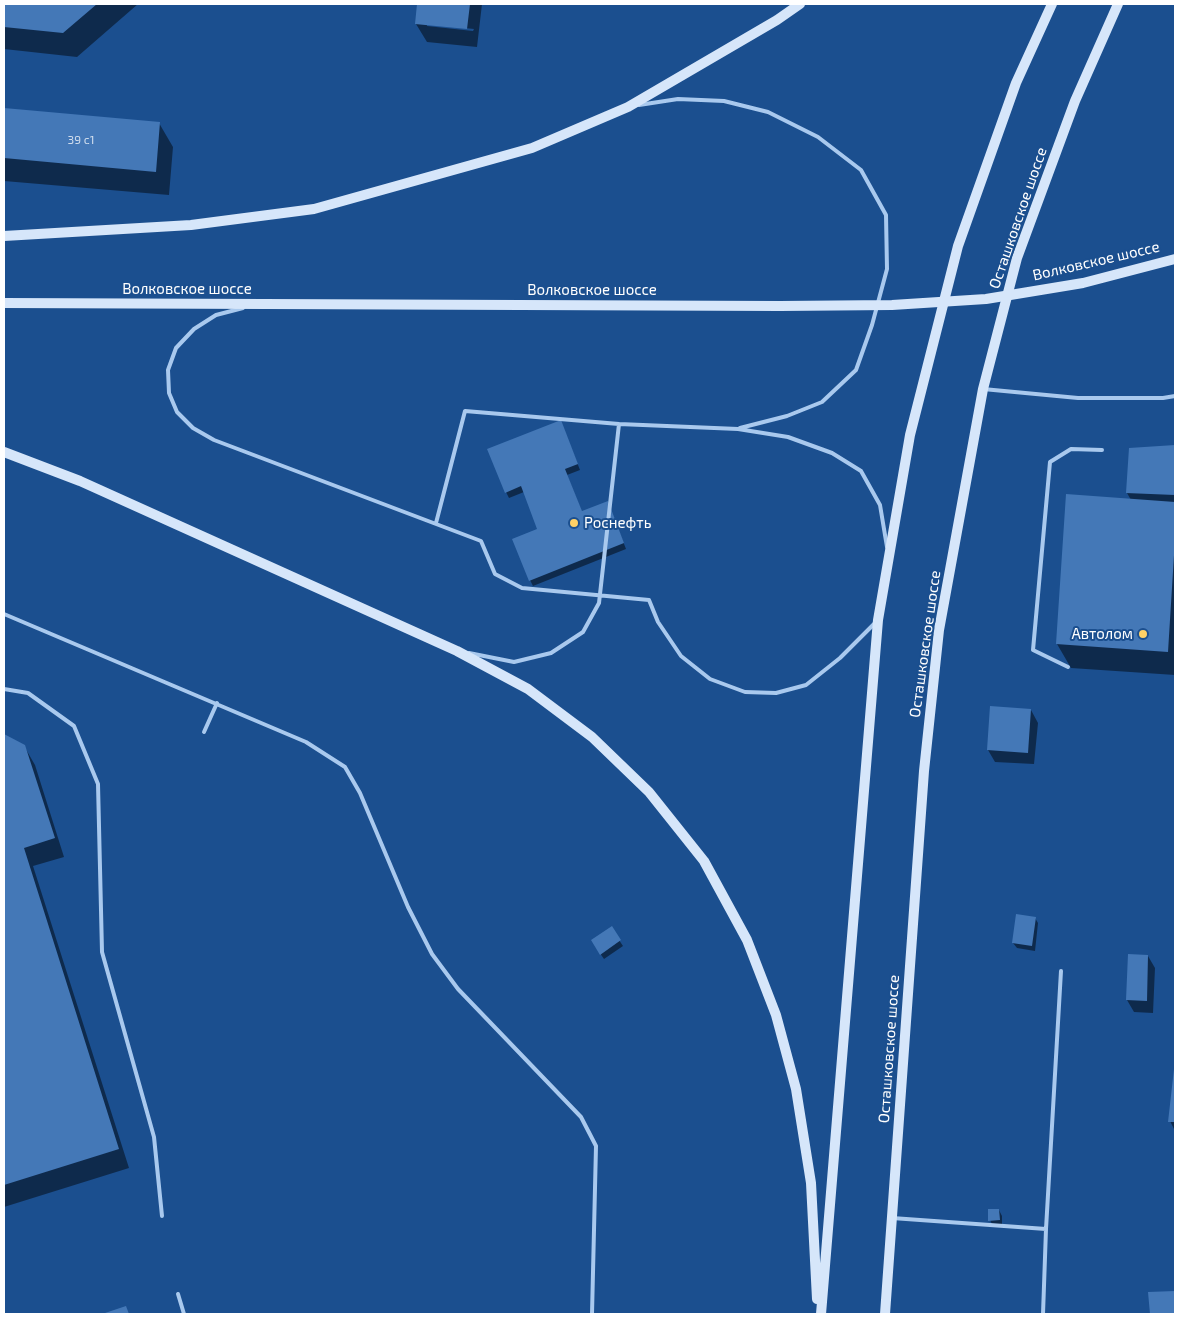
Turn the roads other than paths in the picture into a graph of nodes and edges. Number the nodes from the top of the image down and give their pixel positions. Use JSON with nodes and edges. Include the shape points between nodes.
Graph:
{"nodes":[{"id":1,"x":800,"y":4,"type":"edge"},
{"id":2,"x":1052,"y":4,"type":"edge"},
{"id":3,"x":1118,"y":4,"type":"edge"},
{"id":4,"x":628,"y":107,"type":"junction"},
{"id":5,"x":4,"y":236,"type":"edge"},
{"id":6,"x":1175,"y":259,"type":"edge"},
{"id":7,"x":4,"y":303,"type":"edge"},
{"id":8,"x":257,"y":304,"type":"junction"},
{"id":9,"x":983,"y":389,"type":"junction"},
{"id":10,"x":1175,"y":396,"type":"edge"},
{"id":11,"x":619,"y":424,"type":"junction"},
{"id":12,"x":738,"y":429,"type":"junction"},
{"id":13,"x":1102,"y":450,"type":"dead end"},
{"id":14,"x":4,"y":452,"type":"edge"},
{"id":15,"x":436,"y":523,"type":"junction"},
{"id":16,"x":888,"y":558,"type":"junction"},
{"id":17,"x":600,"y":594,"type":"junction"},
{"id":18,"x":4,"y":614,"type":"edge"},
{"id":19,"x":878,"y":620,"type":"junction"},
{"id":20,"x":457,"y":651,"type":"junction"},
{"id":21,"x":1068,"y":667,"type":"dead end"},
{"id":22,"x":4,"y":689,"type":"edge"},
{"id":23,"x":217,"y":703,"type":"junction"},
{"id":24,"x":204,"y":732,"type":"dead end"},
{"id":25,"x":1061,"y":971,"type":"dead end"},
{"id":26,"x":162,"y":1216,"type":"dead end"},
{"id":27,"x":892,"y":1218,"type":"junction"},
{"id":28,"x":1046,"y":1228,"type":"junction"},
{"id":29,"x":178,"y":1294,"type":"dead end"},
{"id":30,"x":184,"y":1314,"type":"edge"},
{"id":31,"x":592,"y":1314,"type":"edge"},
{"id":32,"x":820,"y":1314,"type":"edge"},
{"id":33,"x":885,"y":1314,"type":"edge"},
{"id":34,"x":1043,"y":1314,"type":"edge"}],
"edges":[{"from":1,"to":4,"type":"main road"},
{"from":2,"to":16,"type":"main road","via":[[1016,83],[958,246],[910,435]]},
{"from":3,"to":9,"type":"main road","name":"Осташковское шоссе","via":[[1076,101],[1017,258]]},
{"from":4,"to":5,"type":"main road","via":[[532,148],[314,209],[191,225]]},
{"from":4,"to":12,"type":"lane","via":[[678,99],[724,102],[768,112],[818,137],[862,170],[886,215],[887,269],[856,370],[822,402],[788,416]]},
{"from":6,"to":8,"type":"main road","name":"Волковское шоссе","bridge":true,"via":[[1083,283],[986,299],[892,305]]},
{"from":7,"to":8,"type":"main road","name":"Волковское шоссе"},
{"from":8,"to":15,"type":"lane","via":[[216,315],[194,328],[176,348],[168,370],[169,393],[177,412],[193,428],[214,440]]},
{"from":9,"to":10,"type":"lane","via":[[1078,398]]},
{"from":9,"to":27,"type":"main road","name":"Осташковское шоссе","via":[[939,630],[924,771]]},
{"from":11,"to":12,"type":"lane"},
{"from":11,"to":15,"type":"lane","via":[[465,411]]},
{"from":11,"to":17,"type":"lane"},
{"from":12,"to":16,"type":"lane","via":[[788,438],[832,453],[861,471],[880,505]]},
{"from":13,"to":21,"type":"lane","via":[[1071,449],[1050,462],[1033,650]]},
{"from":14,"to":20,"type":"main road","via":[[80,481]]},
{"from":15,"to":17,"type":"lane","via":[[481,541],[495,574],[522,588]]},
{"from":16,"to":19,"type":"main road"},
{"from":17,"to":19,"type":"lane","via":[[649,600],[658,622],[681,656],[710,678],[745,692],[776,693],[806,685],[840,658]]},
{"from":17,"to":20,"type":"lane","via":[[599,603],[583,632],[551,653],[514,662]]},
{"from":18,"to":23,"type":"lane"},
{"from":19,"to":32,"type":"main road"},
{"from":20,"to":32,"type":"main road","via":[[528,689],[592,737],[649,792],[704,861],[747,940],[776,1015],[796,1089],[811,1183]]},
{"from":22,"to":26,"type":"lane","via":[[28,693],[74,726],[98,784],[102,952],[154,1137]]},
{"from":23,"to":24,"type":"lane"},
{"from":23,"to":31,"type":"lane","via":[[306,742],[346,767],[432,954],[458,989],[580,1117],[596,1146]]},
{"from":25,"to":28,"type":"lane"},
{"from":27,"to":28,"type":"lane"},
{"from":27,"to":33,"type":"main road","name":"Осташковское шоссе"},
{"from":28,"to":34,"type":"lane"},
{"from":29,"to":30,"type":"lane"}]}
